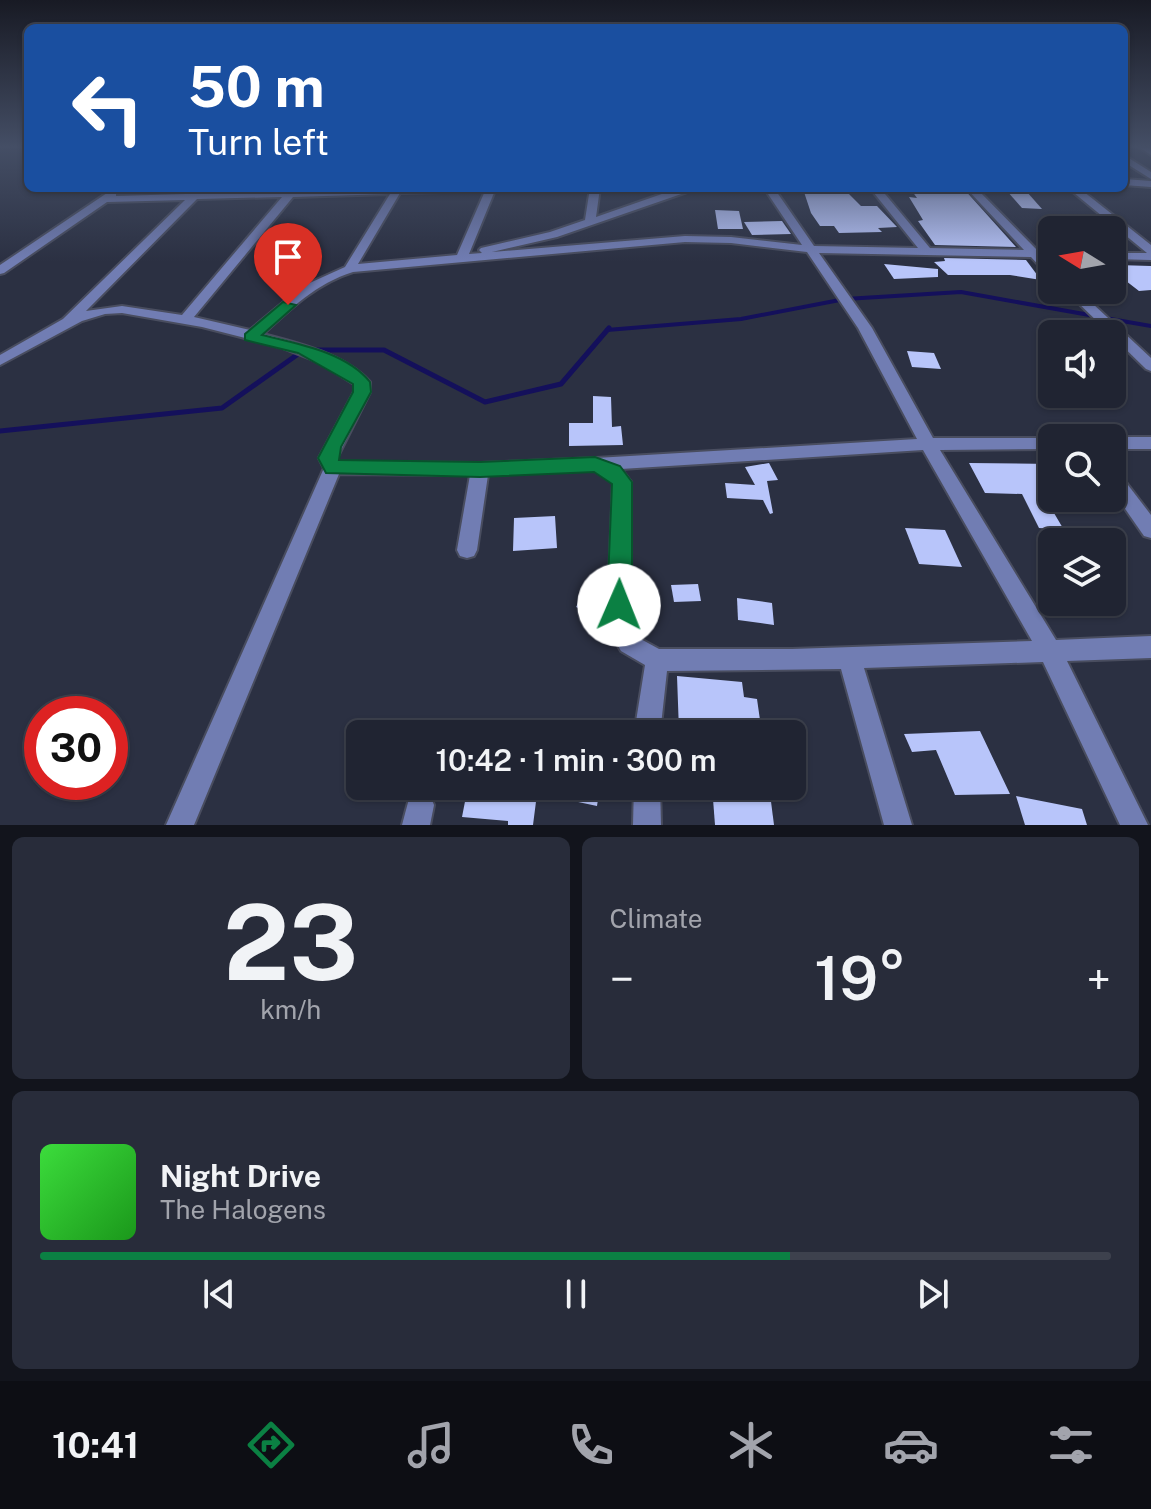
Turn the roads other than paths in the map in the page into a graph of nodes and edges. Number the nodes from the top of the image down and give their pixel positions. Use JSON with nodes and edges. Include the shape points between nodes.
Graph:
{"nodes":[{"id":1,"x":115,"y":192,"type":"edge"},
{"id":2,"x":198,"y":192,"type":"edge"},
{"id":3,"x":292,"y":192,"type":"edge"},
{"id":4,"x":396,"y":192,"type":"edge"},
{"id":5,"x":488,"y":192,"type":"edge"},
{"id":6,"x":594,"y":192,"type":"edge"},
{"id":7,"x":675,"y":192,"type":"edge"},
{"id":8,"x":772,"y":192,"type":"edge"},
{"id":9,"x":878,"y":192,"type":"edge"},
{"id":10,"x":975,"y":192,"type":"edge"},
{"id":11,"x":1078,"y":192,"type":"edge"},
{"id":12,"x":105,"y":199,"type":"junction"},
{"id":13,"x":590,"y":222,"type":"junction"},
{"id":14,"x":808,"y":249,"type":"junction"},
{"id":15,"x":1151,"y":251,"type":"edge"},
{"id":16,"x":927,"y":252,"type":"junction"},
{"id":17,"x":1033,"y":254,"type":"junction"},
{"id":18,"x":1038,"y":254,"type":"edge"},
{"id":19,"x":1126,"y":256,"type":"edge"},
{"id":20,"x":462,"y":257,"type":"junction"},
{"id":21,"x":1151,"y":257,"type":"edge"},
{"id":22,"x":1038,"y":259,"type":"edge"},
{"id":23,"x":0,"y":270,"type":"edge"},
{"id":24,"x":349,"y":270,"type":"junction"},
{"id":25,"x":1086,"y":304,"type":"edge"},
{"id":26,"x":184,"y":321,"type":"junction"},
{"id":27,"x":66,"y":323,"type":"junction"},
{"id":28,"x":251,"y":337,"type":"junction"},
{"id":29,"x":0,"y":361,"type":"edge"},
{"id":30,"x":1151,"y":366,"type":"edge"},
{"id":31,"x":1038,"y":443,"type":"edge"},
{"id":32,"x":1126,"y":443,"type":"edge"},
{"id":33,"x":1151,"y":443,"type":"edge"},
{"id":34,"x":928,"y":444,"type":"junction"},
{"id":35,"x":595,"y":464,"type":"junction"},
{"id":36,"x":333,"y":468,"type":"junction"},
{"id":37,"x":480,"y":469,"type":"junction"},
{"id":38,"x":1126,"y":496,"type":"edge"},
{"id":39,"x":1151,"y":530,"type":"edge"},
{"id":40,"x":467,"y":550,"type":"dead end"},
{"id":41,"x":1151,"y":647,"type":"edge"},
{"id":42,"x":1049,"y":649,"type":"junction"},
{"id":43,"x":849,"y":657,"type":"junction"},
{"id":44,"x":657,"y":660,"type":"junction"},
{"id":45,"x":649,"y":720,"type":"edge"},
{"id":46,"x":647,"y":800,"type":"edge"},
{"id":47,"x":180,"y":825,"type":"edge"},
{"id":48,"x":647,"y":825,"type":"edge"},
{"id":49,"x":898,"y":825,"type":"edge"},
{"id":50,"x":1134,"y":825,"type":"edge"}],
"edges":[{"from":1,"to":12,"type":"street"},
{"from":2,"to":12,"type":"street"},
{"from":2,"to":27,"type":"street"},
{"from":3,"to":26,"type":"street"},
{"from":4,"to":24,"type":"street"},
{"from":5,"to":20,"type":"street"},
{"from":6,"to":13,"type":"street"},
{"from":7,"to":13,"type":"street"},
{"from":8,"to":14,"type":"street"},
{"from":9,"to":16,"type":"street"},
{"from":10,"to":17,"type":"street"},
{"from":11,"to":15,"type":"street"},
{"from":12,"to":23,"type":"street"},
{"from":13,"to":20,"type":"street"},
{"from":14,"to":16,"type":"street"},
{"from":14,"to":20,"type":"street","via":[[685,239]]},
{"from":14,"to":34,"type":"street","via":[[865,328]]},
{"from":16,"to":17,"type":"street"},
{"from":17,"to":18,"type":"street"},
{"from":17,"to":22,"type":"street"},
{"from":19,"to":21,"type":"street"},
{"from":20,"to":24,"type":"street"},
{"from":24,"to":28,"type":"street","via":[[307,289]]},
{"from":25,"to":30,"type":"street"},
{"from":26,"to":27,"type":"street","via":[[134,308],[104,310]]},
{"from":26,"to":28,"type":"street"},
{"from":27,"to":29,"type":"street"},
{"from":28,"to":36,"type":"street","via":[[304,350],[362,382],[362,392],[331,447],[328,458]]},
{"from":31,"to":34,"type":"street"},
{"from":32,"to":33,"type":"street"},
{"from":34,"to":35,"type":"street"},
{"from":34,"to":42,"type":"street"},
{"from":35,"to":37,"type":"street"},
{"from":35,"to":44,"type":"street","via":[[613,471],[622,482],[618,627],[629,644]]},
{"from":36,"to":37,"type":"street"},
{"from":36,"to":47,"type":"street"},
{"from":37,"to":40,"type":"street"},
{"from":38,"to":39,"type":"street"},
{"from":41,"to":42,"type":"street"},
{"from":42,"to":43,"type":"street"},
{"from":42,"to":50,"type":"street"},
{"from":43,"to":44,"type":"street"},
{"from":43,"to":49,"type":"street"},
{"from":44,"to":45,"type":"street"},
{"from":46,"to":48,"type":"street"}]}
